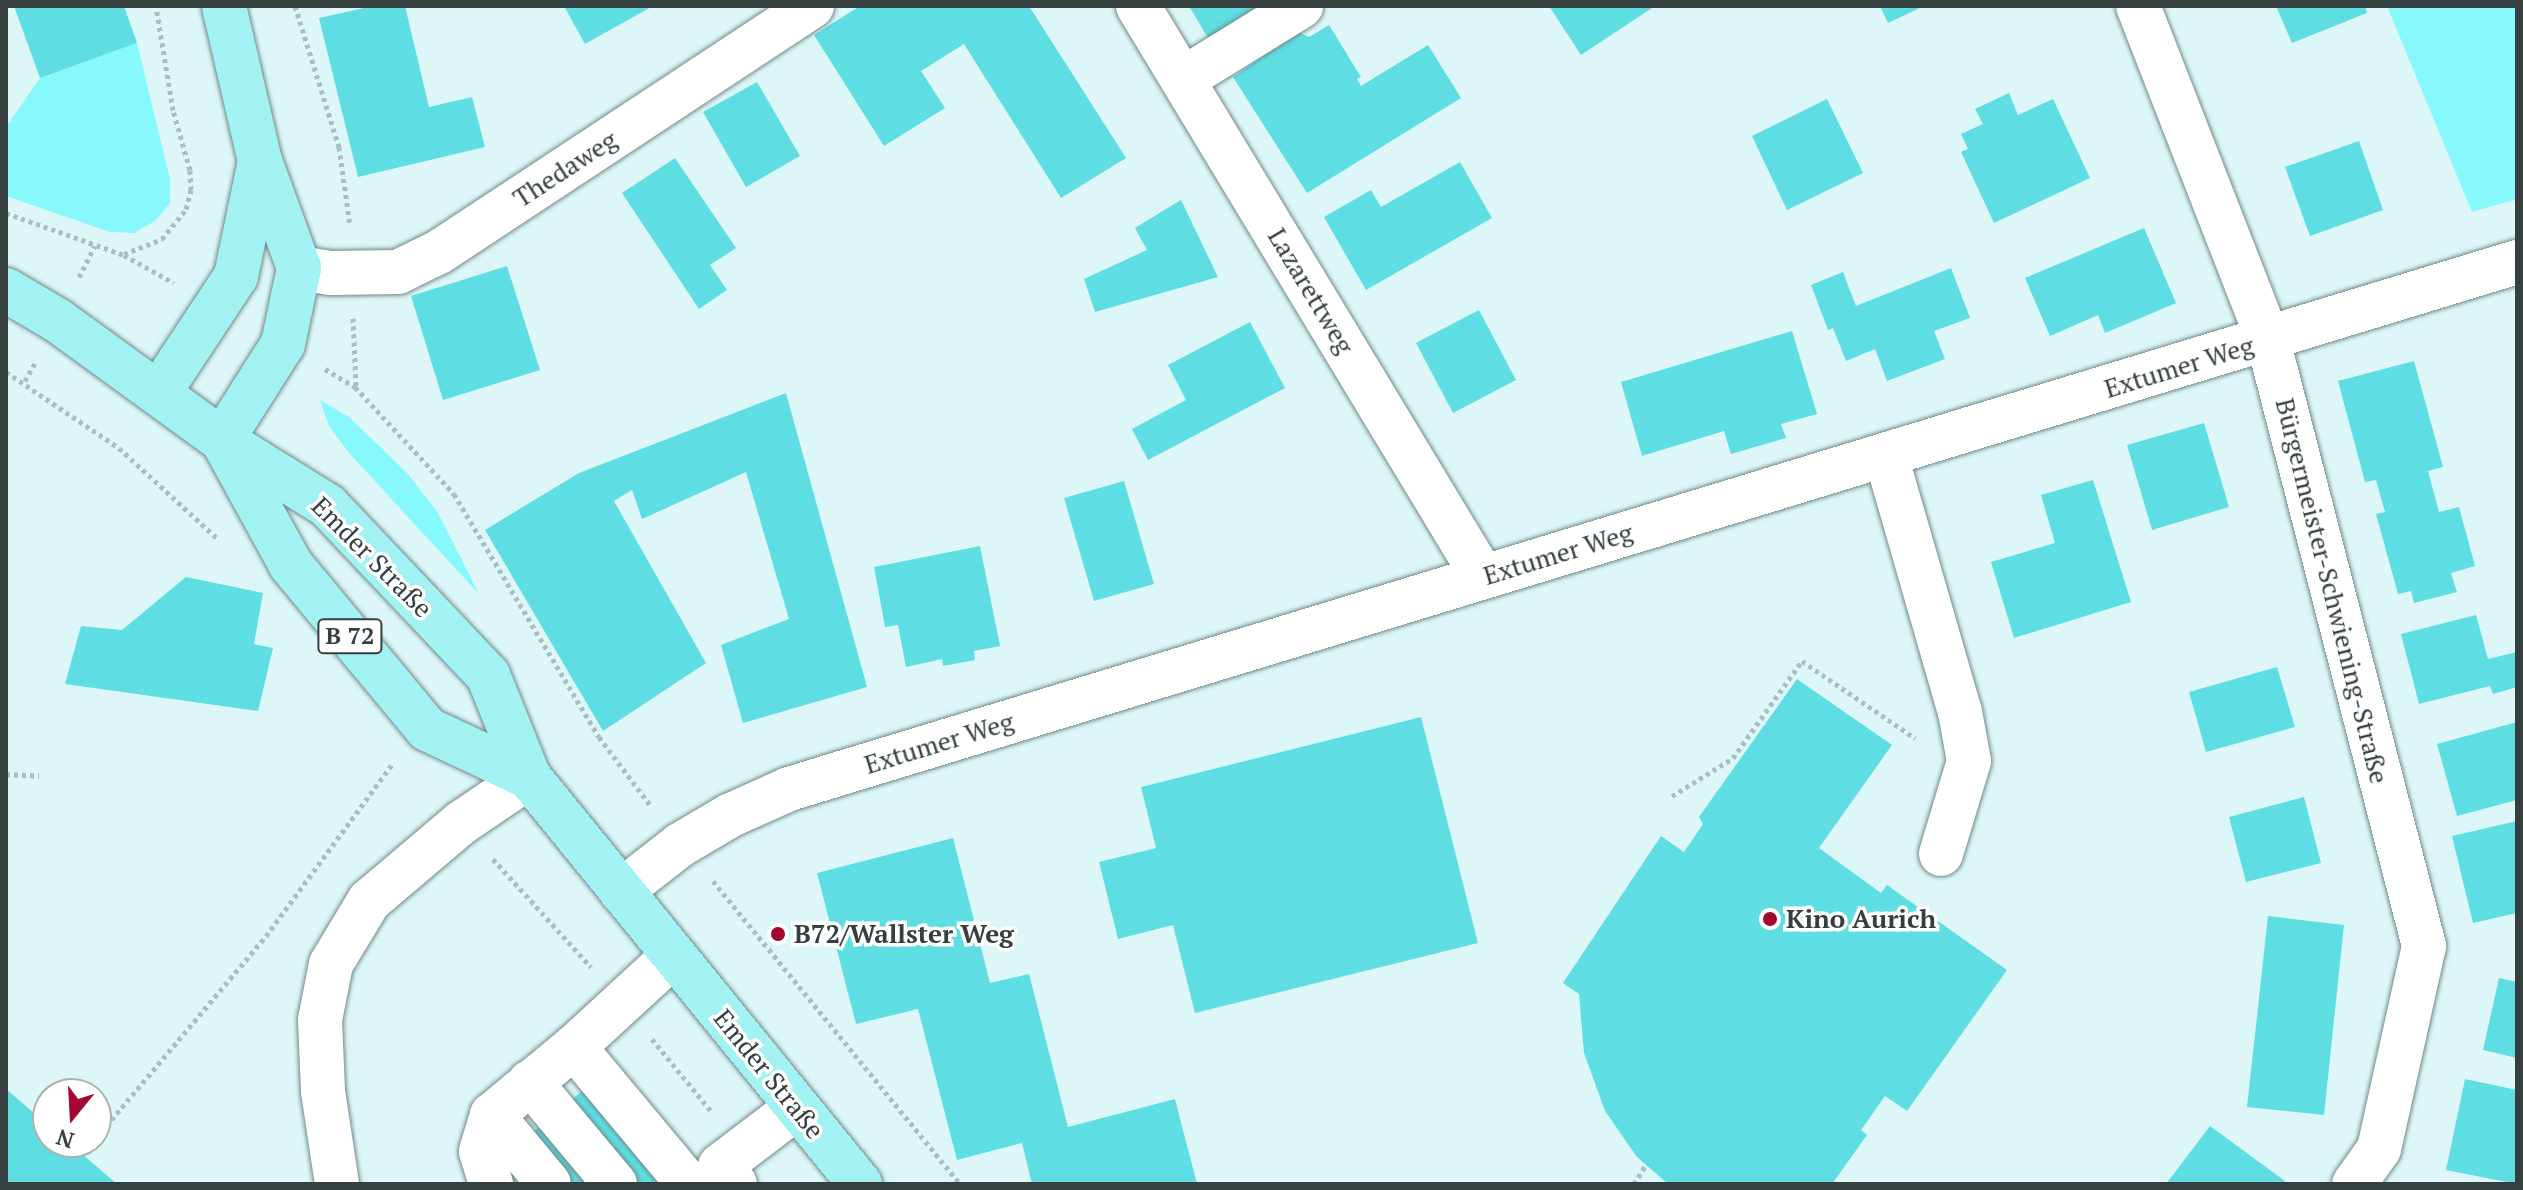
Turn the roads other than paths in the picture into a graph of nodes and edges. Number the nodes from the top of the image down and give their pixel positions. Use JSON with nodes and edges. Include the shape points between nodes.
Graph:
{"nodes":[{"id":1,"x":224,"y":6,"type":"edge"},
{"id":2,"x":812,"y":6,"type":"edge"},
{"id":3,"x":1138,"y":6,"type":"edge"},
{"id":4,"x":1301,"y":6,"type":"edge"},
{"id":5,"x":2138,"y":6,"type":"edge"},
{"id":6,"x":1183,"y":79,"type":"junction"},
{"id":7,"x":260,"y":161,"type":"junction"},
{"id":8,"x":2517,"y":262,"type":"edge"},
{"id":9,"x":299,"y":268,"type":"junction"},
{"id":10,"x":6,"y":290,"type":"edge"},
{"id":11,"x":2268,"y":340,"type":"junction"},
{"id":12,"x":160,"y":391,"type":"junction"},
{"id":13,"x":222,"y":440,"type":"junction"},
{"id":14,"x":1886,"y":456,"type":"junction"},
{"id":15,"x":1483,"y":577,"type":"junction"},
{"id":16,"x":529,"y":777,"type":"junction"},
{"id":17,"x":1941,"y":854,"type":"dead end"},
{"id":18,"x":621,"y":891,"type":"junction"},
{"id":19,"x":673,"y":956,"type":"junction"},
{"id":20,"x":574,"y":1047,"type":"junction"},
{"id":21,"x":530,"y":1082,"type":"junction"},
{"id":22,"x":796,"y":1108,"type":"junction"},
{"id":23,"x":492,"y":1115,"type":"junction"},
{"id":24,"x":710,"y":1180,"type":"edge"},
{"id":25,"x":337,"y":1184,"type":"edge"},
{"id":26,"x":491,"y":1184,"type":"edge"},
{"id":27,"x":549,"y":1184,"type":"edge"},
{"id":28,"x":615,"y":1184,"type":"edge"},
{"id":29,"x":860,"y":1184,"type":"edge"},
{"id":30,"x":2354,"y":1184,"type":"edge"}],
"edges":[{"from":1,"to":7,"type":"main road"},
{"from":2,"to":9,"type":"street","name":"Thedaweg","via":[[439,252],[398,272]]},
{"from":3,"to":6,"type":"street","name":"Lazarettweg"},
{"from":4,"to":6,"type":"street"},
{"from":5,"to":11,"type":"street","name":"Bürgermeister-Schwiening-Straße"},
{"from":6,"to":15,"type":"street","name":"Lazarettweg"},
{"from":7,"to":9,"type":"main road"},
{"from":7,"to":12,"type":"main road","via":[[236,276]]},
{"from":8,"to":11,"type":"street","name":"Extumer Weg"},
{"from":9,"to":13,"type":"main road","via":[[283,344]]},
{"from":10,"to":12,"type":"main road","number":"B 72"},
{"from":11,"to":14,"type":"street","name":"Extumer Weg"},
{"from":11,"to":30,"type":"street","name":"Bürgermeister-Schwiening-Straße","via":[[2424,946],[2379,1149]]},
{"from":12,"to":13,"type":"main road","number":"B 72"},
{"from":13,"to":16,"type":"main road","name":"Emder Straße","number":"B 72","via":[[328,506],[488,675]]},
{"from":13,"to":16,"type":"main road","name":"Emder Straße","number":"B 72","via":[[291,565],[427,729]]},
{"from":14,"to":15,"type":"street","name":"Extumer Weg"},
{"from":14,"to":17,"type":"street","via":[[1960,712],[1969,761]]},
{"from":15,"to":18,"type":"street","name":"Extumer Weg","via":[[789,789],[680,845]]},
{"from":16,"to":18,"type":"main road","name":"Emder Straße","number":"B 72"},
{"from":16,"to":25,"type":"street","via":[[461,823],[369,901],[331,964],[320,1020],[323,1091]]},
{"from":18,"to":19,"type":"main road","name":"Emder Straße","number":"B 72"},
{"from":19,"to":20,"type":"street"},
{"from":19,"to":22,"type":"main road","name":"Emder Straße","number":"B 72"},
{"from":20,"to":21,"type":"street"},
{"from":20,"to":24,"type":"street"},
{"from":21,"to":23,"type":"street"},
{"from":21,"to":28,"type":"street"},
{"from":22,"to":24,"type":"street"},
{"from":22,"to":29,"type":"main road","name":"Emder Straße","number":"B 72"},
{"from":23,"to":26,"type":"street","via":[[481,1151]]},
{"from":23,"to":27,"type":"street"}]}
